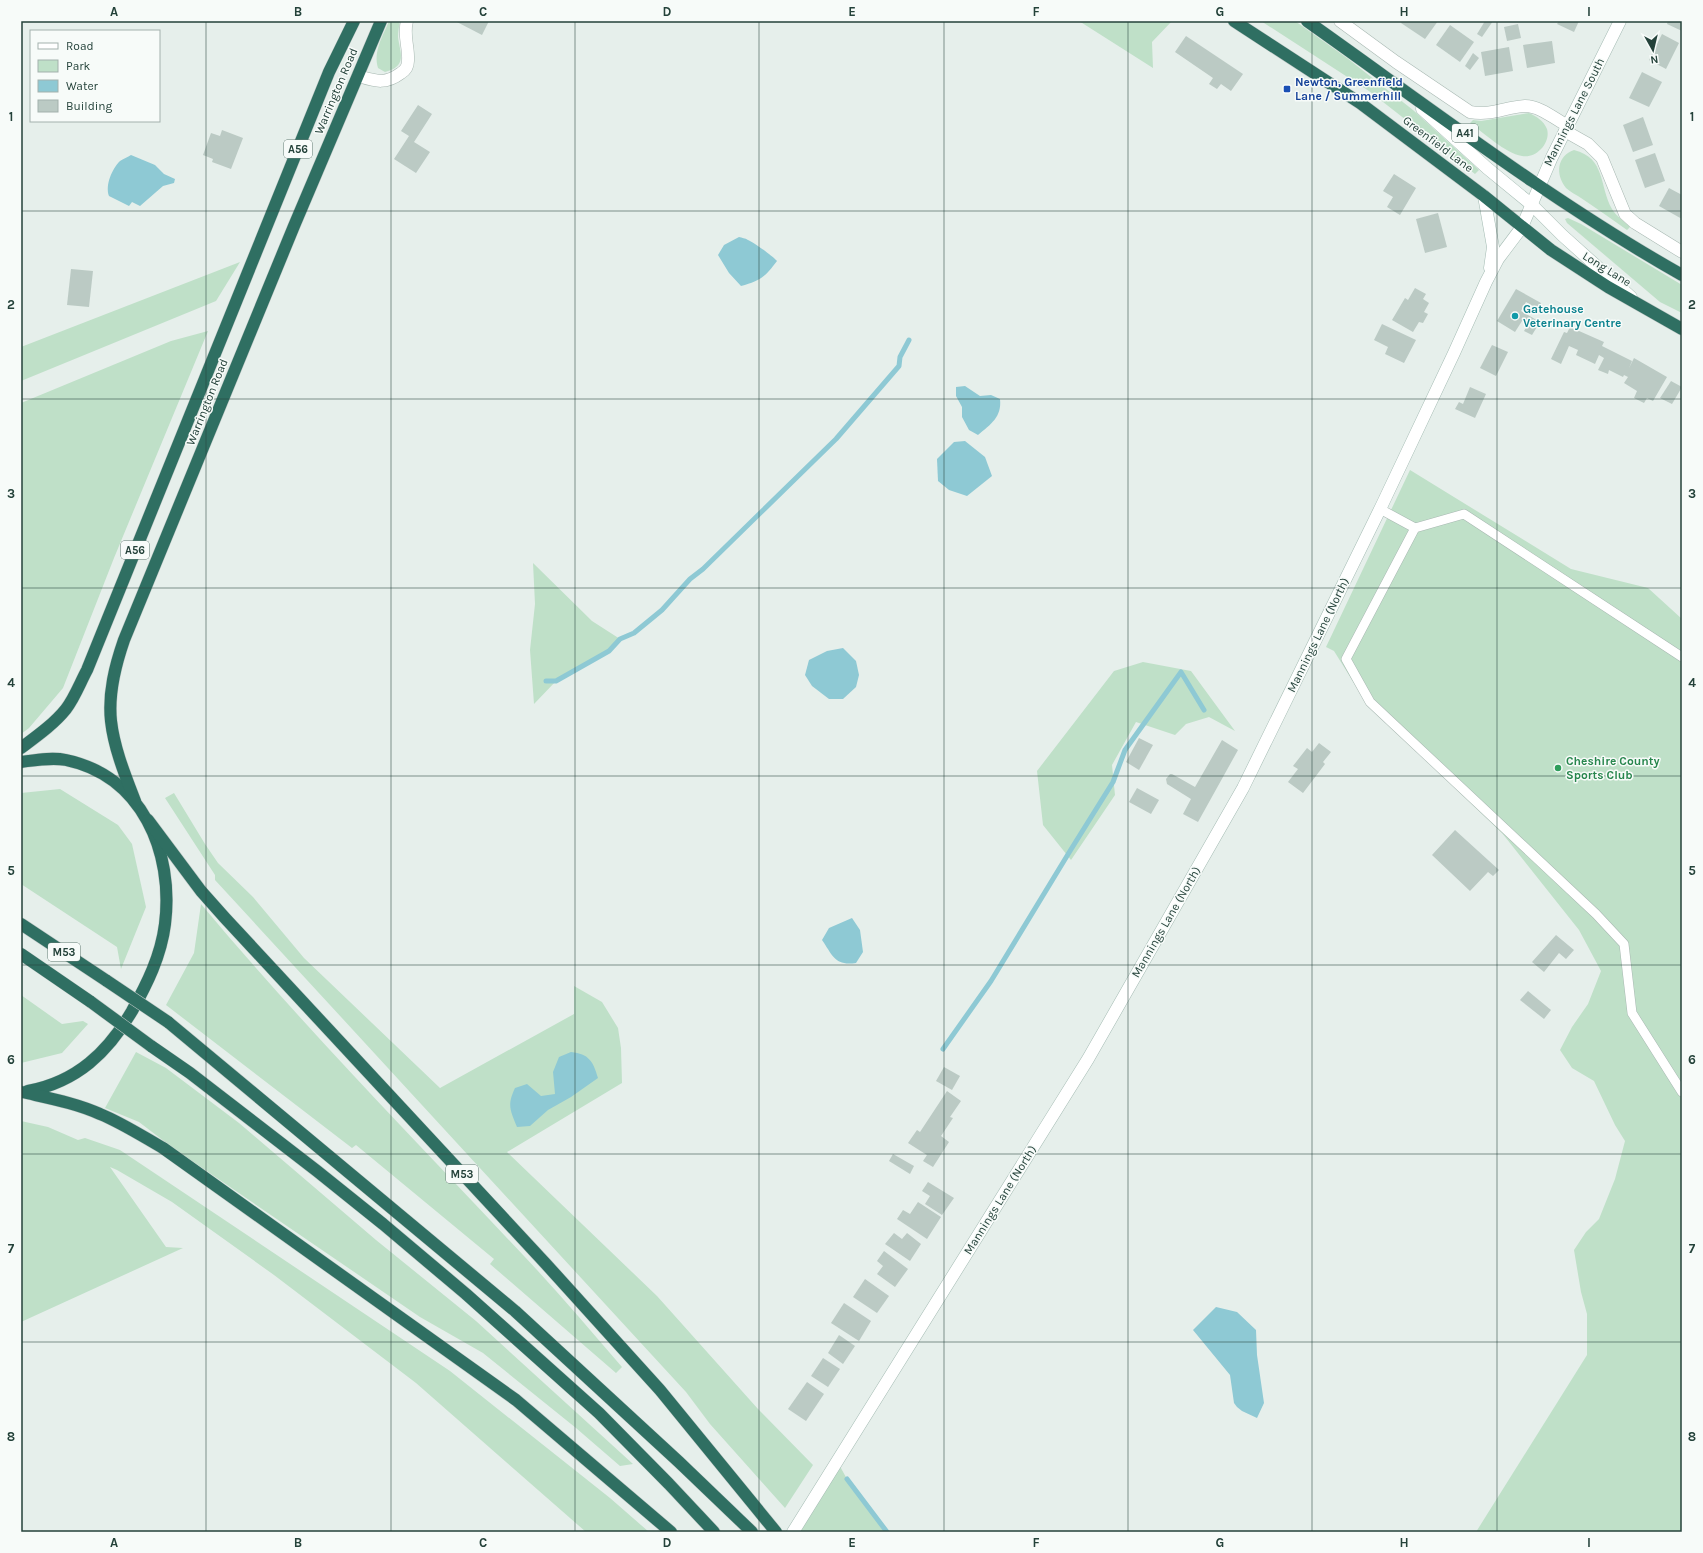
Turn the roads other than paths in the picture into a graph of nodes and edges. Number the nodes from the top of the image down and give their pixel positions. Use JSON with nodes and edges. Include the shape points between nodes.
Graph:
{"nodes":[{"id":1,"x":354,"y":21,"type":"edge"},
{"id":2,"x":381,"y":21,"type":"edge"},
{"id":3,"x":407,"y":21,"type":"edge"},
{"id":4,"x":1234,"y":21,"type":"edge"},
{"id":5,"x":1307,"y":21,"type":"edge"},
{"id":6,"x":1340,"y":21,"type":"edge"},
{"id":7,"x":1620,"y":21,"type":"edge"},
{"id":8,"x":358,"y":76,"type":"junction"},
{"id":9,"x":1392,"y":81,"type":"junction"},
{"id":10,"x":1566,"y":128,"type":"junction"},
{"id":11,"x":1538,"y":185,"type":"junction"},
{"id":12,"x":1484,"y":196,"type":"junction"},
{"id":13,"x":1532,"y":206,"type":"junction"},
{"id":14,"x":1522,"y":227,"type":"junction"},
{"id":15,"x":1682,"y":252,"type":"edge"},
{"id":16,"x":1682,"y":275,"type":"edge"},
{"id":17,"x":1486,"y":282,"type":"junction"},
{"id":18,"x":1643,"y":307,"type":"junction"},
{"id":19,"x":1682,"y":328,"type":"edge"},
{"id":20,"x":1380,"y":509,"type":"junction"},
{"id":21,"x":1415,"y":528,"type":"junction"},
{"id":22,"x":1682,"y":657,"type":"edge"},
{"id":23,"x":21,"y":748,"type":"edge"},
{"id":24,"x":21,"y":762,"type":"edge"},
{"id":25,"x":135,"y":801,"type":"junction"},
{"id":26,"x":148,"y":820,"type":"junction"},
{"id":27,"x":21,"y":924,"type":"edge"},
{"id":28,"x":21,"y":954,"type":"edge"},
{"id":29,"x":22,"y":1092,"type":"edge"},
{"id":30,"x":1682,"y":1092,"type":"edge"},
{"id":31,"x":775,"y":1531,"type":"edge"},
{"id":32,"x":672,"y":1532,"type":"edge"},
{"id":33,"x":714,"y":1532,"type":"edge"},
{"id":34,"x":752,"y":1532,"type":"edge"},
{"id":35,"x":793,"y":1532,"type":"edge"}],
"edges":[{"from":1,"to":23,"type":"highway","name":"Warrington Road","number":"A56","via":[[329,72],[87,670],[66,708],[54,722]]},
{"from":2,"to":8,"type":"highway","name":"Warrington Road","number":"A56"},
{"from":3,"to":8,"type":"street","via":[[404,30],[408,67],[385,82]]},
{"from":4,"to":12,"type":"highway","name":"Greenfield Lane","via":[[1360,103]]},
{"from":5,"to":9,"type":"highway","name":"Greenfield Lane","number":"A41"},
{"from":6,"to":10,"type":"street","via":[[1470,112],[1486,114],[1526,106],[1539,109]]},
{"from":7,"to":10,"type":"street","name":"Mannings Lane South"},
{"from":8,"to":25,"type":"highway","name":"Warrington Road","number":"A56","via":[[116,662],[110,703],[111,722],[115,743]]},
{"from":9,"to":11,"type":"highway","name":"Greenfield Lane","number":"A41"},
{"from":9,"to":13,"type":"street"},
{"from":10,"to":11,"type":"street","name":"Mannings Lane South"},
{"from":10,"to":15,"type":"street","via":[[1602,158],[1625,214]]},
{"from":11,"to":13,"type":"street","name":"Mannings Lane South"},
{"from":11,"to":16,"type":"highway","number":"A41"},
{"from":12,"to":14,"type":"highway","name":"Greenfield Lane"},
{"from":12,"to":17,"type":"street","name":"Mannings Lane (North)","via":[[1493,247]]},
{"from":13,"to":14,"type":"street","name":"Mannings Lane (North)"},
{"from":13,"to":18,"type":"street"},
{"from":14,"to":17,"type":"street","name":"Mannings Lane (North)","via":[[1498,259]]},
{"from":14,"to":18,"type":"highway","name":"Long Lane","via":[[1557,254]]},
{"from":17,"to":20,"type":"street","name":"Mannings Lane (North)"},
{"from":18,"to":19,"type":"highway","name":"Long Lane"},
{"from":20,"to":21,"type":"lane"},
{"from":20,"to":35,"type":"street","name":"Mannings Lane (North)","via":[[1243,788],[1092,1053]]},
{"from":21,"to":22,"type":"lane","via":[[1464,514]]},
{"from":21,"to":30,"type":"lane","via":[[1346,659],[1370,702],[1596,914],[1624,944],[1632,1013]]},
{"from":24,"to":25,"type":"highway","via":[[42,759],[65,760],[90,767],[112,778]]},
{"from":25,"to":26,"type":"highway"},
{"from":26,"to":29,"type":"highway","via":[[165,874],[167,898],[165,925],[148,984],[119,1033],[85,1067],[65,1080]]},
{"from":26,"to":31,"type":"highway","number":"M53","via":[[201,891],[654,1384]]},
{"from":27,"to":34,"type":"highway","number":"M53","bridge":true,"via":[[168,1022],[515,1311]]},
{"from":28,"to":33,"type":"highway","number":"M53","bridge":true,"via":[[190,1073],[383,1224],[599,1413]]},
{"from":29,"to":32,"type":"highway","via":[[99,1113],[163,1148],[516,1400]]}]}
